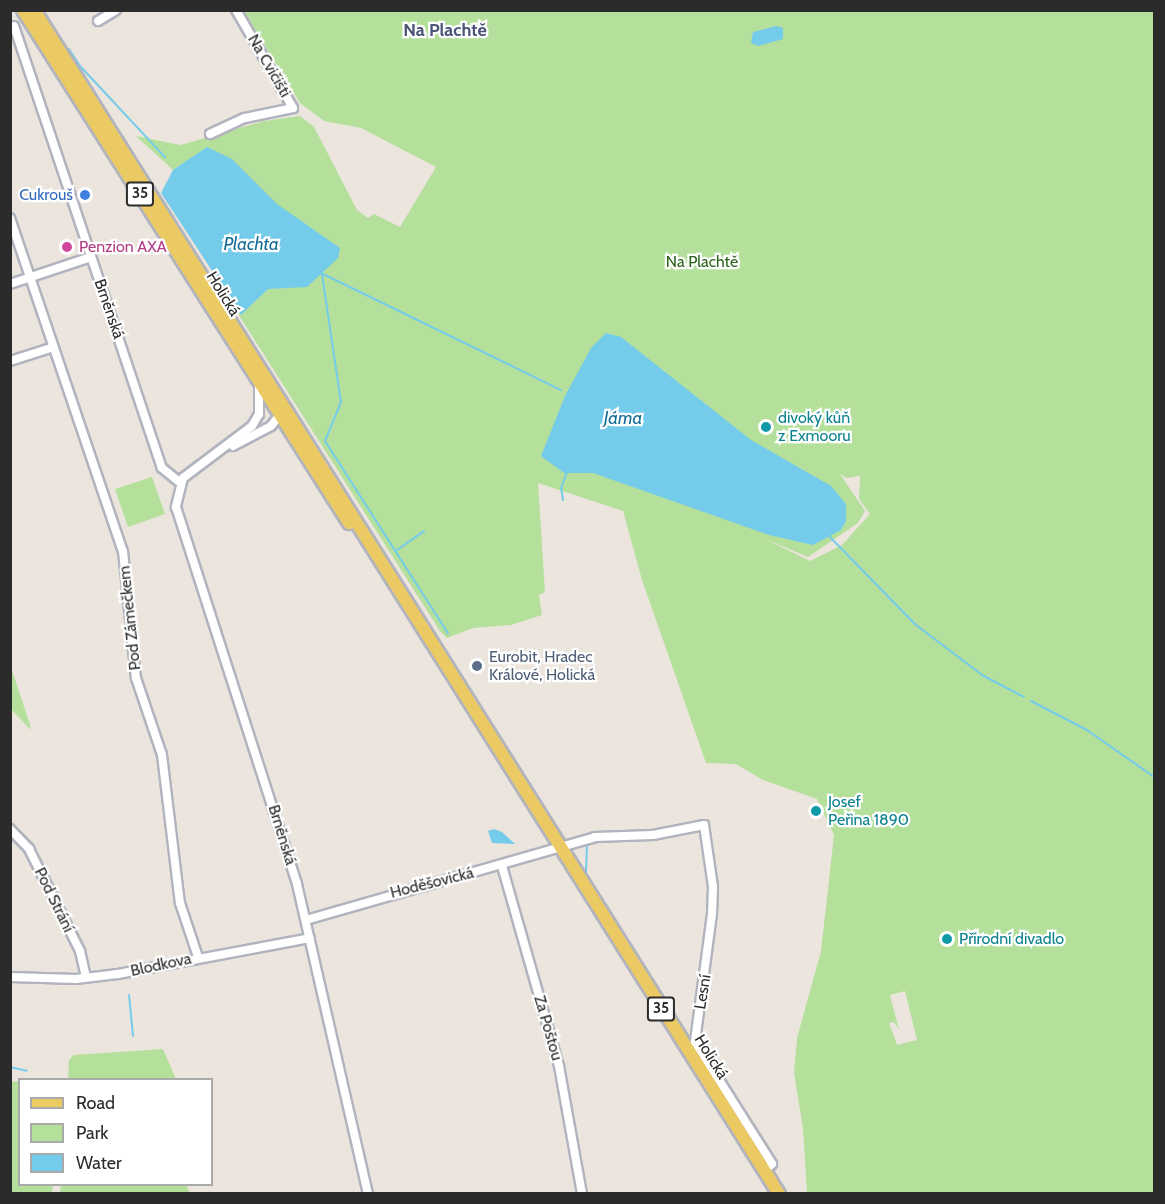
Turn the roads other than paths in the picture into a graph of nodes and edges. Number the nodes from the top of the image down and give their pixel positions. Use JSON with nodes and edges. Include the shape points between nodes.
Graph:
{"nodes":[{"id":1,"x":23,"y":10,"type":"edge"},
{"id":2,"x":34,"y":10,"type":"edge"},
{"id":3,"x":116,"y":10,"type":"edge"},
{"id":4,"x":236,"y":10,"type":"edge"},
{"id":5,"x":98,"y":21,"type":"dead end"},
{"id":6,"x":14,"y":26,"type":"dead end"},
{"id":7,"x":210,"y":134,"type":"dead end"},
{"id":8,"x":10,"y":218,"type":"edge"},
{"id":9,"x":91,"y":257,"type":"junction"},
{"id":10,"x":31,"y":277,"type":"junction"},
{"id":11,"x":10,"y":284,"type":"edge"},
{"id":12,"x":54,"y":347,"type":"junction"},
{"id":13,"x":10,"y":362,"type":"edge"},
{"id":14,"x":257,"y":378,"type":"junction"},
{"id":15,"x":280,"y":398,"type":"junction"},
{"id":16,"x":280,"y":415,"type":"junction"},
{"id":17,"x":271,"y":426,"type":"junction"},
{"id":18,"x":290,"y":430,"type":"junction"},
{"id":19,"x":213,"y":456,"type":"junction"},
{"id":20,"x":179,"y":482,"type":"junction"},
{"id":21,"x":398,"y":592,"type":"junction"},
{"id":22,"x":10,"y":829,"type":"edge"},
{"id":23,"x":558,"y":846,"type":"junction"},
{"id":24,"x":502,"y":866,"type":"junction"},
{"id":25,"x":306,"y":920,"type":"junction"},
{"id":26,"x":310,"y":938,"type":"junction"},
{"id":27,"x":198,"y":957,"type":"junction"},
{"id":28,"x":10,"y":977,"type":"edge"},
{"id":29,"x":86,"y":977,"type":"junction"},
{"id":30,"x":764,"y":1171,"type":"junction"},
{"id":31,"x":368,"y":1194,"type":"edge"},
{"id":32,"x":582,"y":1194,"type":"edge"},
{"id":33,"x":778,"y":1194,"type":"edge"}],
"edges":[{"from":1,"to":14,"type":"main road","name":"Holická","number":"35"},
{"from":2,"to":15,"type":"main road","name":"Holická","number":"35"},
{"from":3,"to":5,"type":"street"},
{"from":4,"to":7,"type":"street","name":"Na Cvičišti","via":[[293,108],[245,118]]},
{"from":6,"to":9,"type":"street","name":"Brněnská"},
{"from":8,"to":10,"type":"street","name":"Pod Zámečkem"},
{"from":9,"to":10,"type":"street"},
{"from":9,"to":20,"type":"street","name":"Brněnská","via":[[162,468]]},
{"from":10,"to":11,"type":"street"},
{"from":10,"to":12,"type":"street","name":"Pod Zámečkem"},
{"from":12,"to":13,"type":"street"},
{"from":12,"to":27,"type":"street","name":"Pod Zámečkem","via":[[123,551],[136,678],[162,755],[180,903]]},
{"from":14,"to":16,"type":"main road","name":"Holická","number":"35"},
{"from":14,"to":19,"type":"street","via":[[261,399],[252,426]]},
{"from":15,"to":16,"type":"street"},
{"from":15,"to":21,"type":"main road","name":"Holická","number":"35"},
{"from":16,"to":17,"type":"street"},
{"from":16,"to":18,"type":"main road","name":"Holická","number":"35"},
{"from":17,"to":18,"type":"street","via":[[282,424]]},
{"from":17,"to":19,"type":"street"},
{"from":18,"to":21,"type":"main road","name":"Holická","number":"35"},
{"from":19,"to":20,"type":"street"},
{"from":20,"to":25,"type":"street","name":"Brněnská","via":[[176,507],[280,826]]},
{"from":21,"to":23,"type":"main road","name":"Holická","number":"35"},
{"from":22,"to":29,"type":"street","name":"Pod Strání","via":[[29,849],[80,951]]},
{"from":23,"to":24,"type":"street","name":"Hoděšovická"},
{"from":23,"to":30,"type":"main road","name":"Holická","number":"35"},
{"from":23,"to":30,"type":"street","name":"Lesní","via":[[595,837],[653,835],[704,825],[713,887],[712,914],[695,1042],[772,1164]]},
{"from":24,"to":25,"type":"street","name":"Hoděšovická","via":[[384,895]]},
{"from":24,"to":32,"type":"street","name":"Za Poštou","via":[[559,1066]]},
{"from":25,"to":26,"type":"street","name":"Brněnská"},
{"from":26,"to":27,"type":"street","name":"Blodkova"},
{"from":26,"to":31,"type":"street","name":"Brněnská"},
{"from":27,"to":29,"type":"street","name":"Blodkova"},
{"from":28,"to":29,"type":"street","name":"Blodkova"},
{"from":30,"to":33,"type":"main road","name":"Holická","number":"35"}]}
